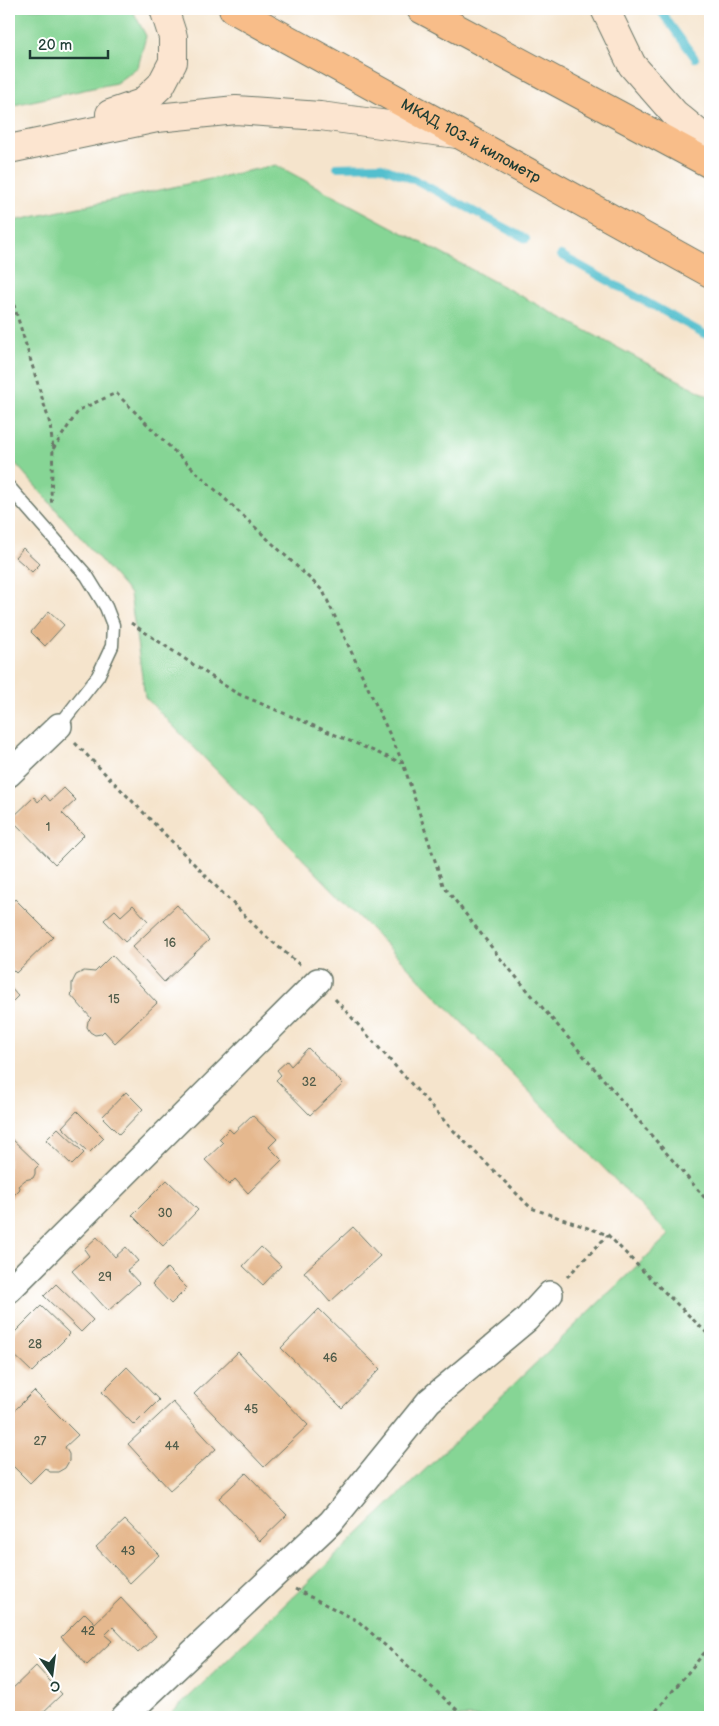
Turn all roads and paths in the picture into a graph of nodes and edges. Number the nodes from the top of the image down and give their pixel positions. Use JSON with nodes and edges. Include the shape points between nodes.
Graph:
{"nodes":[{"id":1,"x":164,"y":9,"type":"edge"},
{"id":2,"x":233,"y":9,"type":"edge"},
{"id":3,"x":421,"y":9,"type":"edge"},
{"id":4,"x":605,"y":9,"type":"edge"},
{"id":5,"x":458,"y":134,"type":"junction"},
{"id":6,"x":9,"y":135,"type":"edge"},
{"id":7,"x":710,"y":143,"type":"edge"},
{"id":8,"x":9,"y":148,"type":"edge"},
{"id":9,"x":710,"y":164,"type":"edge"},
{"id":10,"x":710,"y":273,"type":"edge"},
{"id":11,"x":9,"y":289,"type":"edge"},
{"id":12,"x":53,"y":449,"type":"junction"},
{"id":13,"x":9,"y":487,"type":"edge"},
{"id":14,"x":55,"y":541,"type":"junction"},
{"id":15,"x":106,"y":607,"type":"junction"},
{"id":16,"x":59,"y":726,"type":"junction"},
{"id":17,"x":403,"y":763,"type":"junction"},
{"id":18,"x":9,"y":774,"type":"edge"},
{"id":19,"x":318,"y":981,"type":"junction"},
{"id":20,"x":710,"y":1204,"type":"edge"},
{"id":21,"x":608,"y":1234,"type":"junction"},
{"id":22,"x":9,"y":1290,"type":"edge"},
{"id":23,"x":550,"y":1294,"type":"joint"},
{"id":24,"x":710,"y":1336,"type":"edge"},
{"id":25,"x":272,"y":1578,"type":"junction"},
{"id":26,"x":710,"y":1646,"type":"edge"},
{"id":27,"x":124,"y":1717,"type":"edge"},
{"id":28,"x":465,"y":1717,"type":"edge"},
{"id":29,"x":651,"y":1717,"type":"edge"}],
"edges":[{"from":1,"to":6,"type":"street","via":[[173,37],[173,62],[161,85],[142,102],[114,113]]},
{"from":2,"to":5,"type":"highway","name":"МКАД, 103-й километр"},
{"from":3,"to":9,"type":"highway"},
{"from":4,"to":7,"type":"street","via":[[632,65],[674,113]]},
{"from":5,"to":8,"type":"street","via":[[320,116],[236,110],[157,118]]},
{"from":5,"to":10,"type":"highway","name":"МКАД, 103-й километр"},
{"from":11,"to":12,"type":"path","via":[[50,424]]},
{"from":12,"to":14,"type":"path","via":[[50,496]]},
{"from":12,"to":17,"type":"path","via":[[79,410],[116,393],[323,591]]},
{"from":13,"to":14,"type":"lane"},
{"from":14,"to":15,"type":"lane","via":[[87,576]]},
{"from":15,"to":16,"type":"lane","via":[[113,625],[112,646],[98,676]]},
{"from":15,"to":17,"type":"path","via":[[236,693]]},
{"from":16,"to":18,"type":"street"},
{"from":16,"to":19,"type":"path","via":[[262,933]]},
{"from":17,"to":20,"type":"path","via":[[443,885],[500,958]]},
{"from":19,"to":21,"type":"path","via":[[451,1128],[531,1208]]},
{"from":19,"to":22,"type":"street"},
{"from":21,"to":23,"type":"path"},
{"from":21,"to":24,"type":"path"},
{"from":23,"to":25,"type":"street","via":[[526,1320],[429,1401],[331,1522]]},
{"from":25,"to":27,"type":"street"},
{"from":25,"to":28,"type":"path","via":[[358,1621]]},
{"from":26,"to":29,"type":"path"}]}
